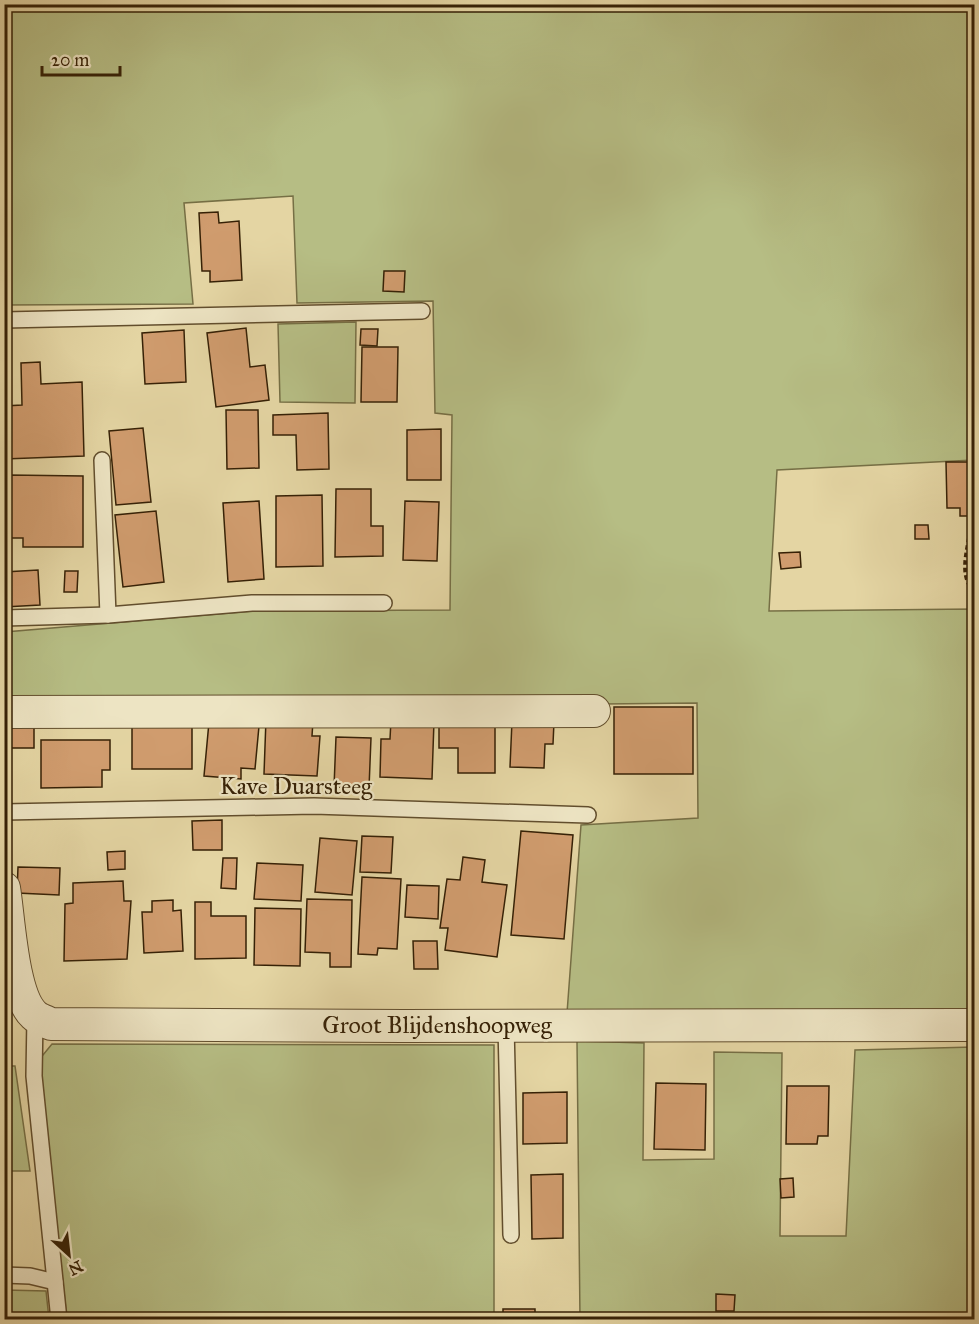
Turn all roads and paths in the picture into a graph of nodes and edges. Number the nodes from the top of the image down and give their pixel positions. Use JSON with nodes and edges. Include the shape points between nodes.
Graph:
{"nodes":[{"id":1,"x":422,"y":312,"type":"dead end"},
{"id":2,"x":4,"y":320,"type":"edge"},
{"id":3,"x":102,"y":460,"type":"dead end"},
{"id":4,"x":969,"y":538,"type":"dead end"},
{"id":5,"x":975,"y":591,"type":"edge"},
{"id":6,"x":384,"y":603,"type":"dead end"},
{"id":7,"x":108,"y":615,"type":"junction"},
{"id":8,"x":4,"y":618,"type":"edge"},
{"id":9,"x":594,"y":711,"type":"dead end"},
{"id":10,"x":4,"y":712,"type":"edge"},
{"id":11,"x":4,"y":812,"type":"edge"},
{"id":12,"x":588,"y":815,"type":"dead end"},
{"id":13,"x":4,"y":888,"type":"edge"},
{"id":14,"x":35,"y":1017,"type":"junction"},
{"id":15,"x":975,"y":1025,"type":"edge"},
{"id":16,"x":506,"y":1026,"type":"junction"},
{"id":17,"x":511,"y":1235,"type":"dead end"},
{"id":18,"x":4,"y":1275,"type":"edge"},
{"id":19,"x":55,"y":1282,"type":"junction"},
{"id":20,"x":59,"y":1320,"type":"edge"}],
"edges":[{"from":1,"to":2,"type":"lane"},
{"from":3,"to":7,"type":"lane"},
{"from":4,"to":5,"type":"path","via":[[964,564],[966,578]]},
{"from":6,"to":7,"type":"lane","via":[[252,603]]},
{"from":7,"to":8,"type":"lane"},
{"from":9,"to":10,"type":"street"},
{"from":11,"to":12,"type":"lane","name":"Kave Duarsteeg","via":[[314,806]]},
{"from":13,"to":14,"type":"street","via":[[17,983]]},
{"from":14,"to":16,"type":"street","name":"Groot Blijdenshoopweg","via":[[51,1024]]},
{"from":14,"to":19,"type":"lane","via":[[34,1076]]},
{"from":15,"to":16,"type":"street","name":"Groot Blijdenshoopweg"},
{"from":16,"to":17,"type":"lane"},
{"from":18,"to":19,"type":"lane"},
{"from":19,"to":20,"type":"lane"}]}
